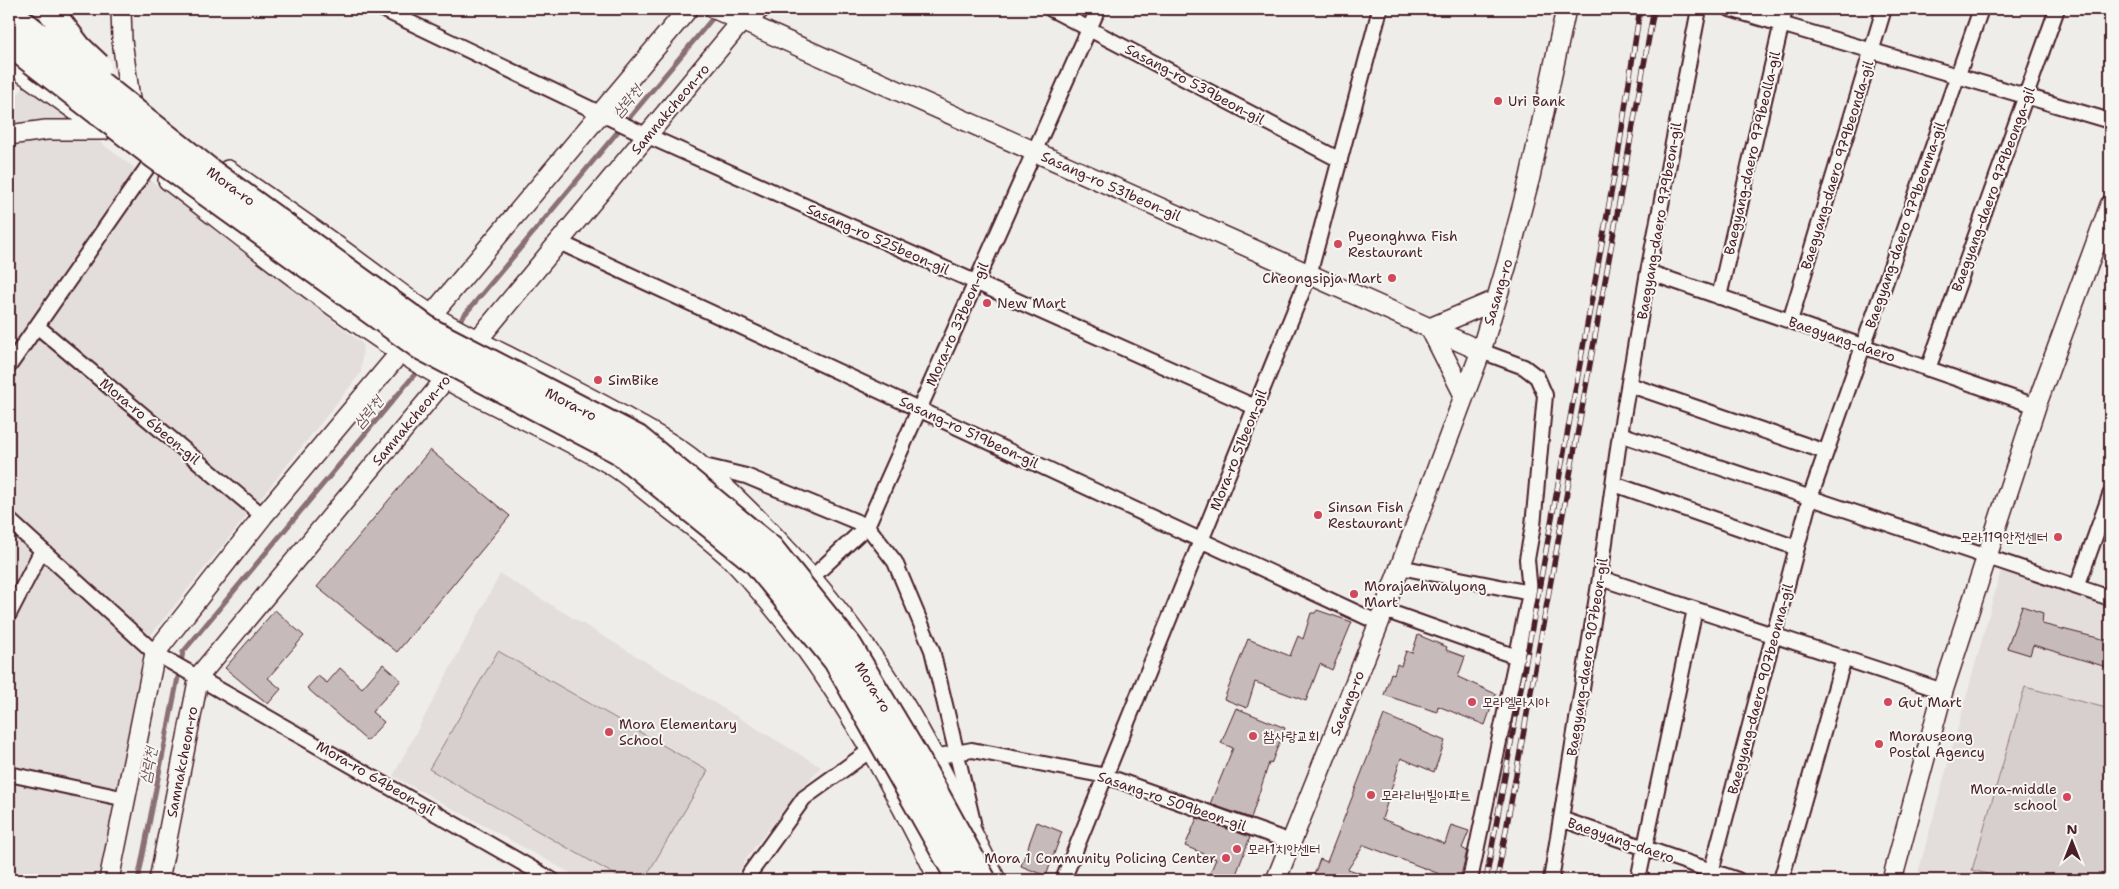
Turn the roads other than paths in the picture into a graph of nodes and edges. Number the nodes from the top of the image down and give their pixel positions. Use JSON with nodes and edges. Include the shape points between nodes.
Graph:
{"nodes":[{"id":1,"x":49,"y":9,"type":"edge"},
{"id":2,"x":53,"y":9,"type":"edge"},
{"id":3,"x":121,"y":9,"type":"edge"},
{"id":4,"x":382,"y":9,"type":"edge"},
{"id":5,"x":688,"y":9,"type":"edge"},
{"id":6,"x":760,"y":9,"type":"edge"},
{"id":7,"x":1050,"y":9,"type":"edge"},
{"id":8,"x":1098,"y":9,"type":"edge"},
{"id":9,"x":1380,"y":9,"type":"edge"},
{"id":10,"x":1566,"y":9,"type":"edge"},
{"id":11,"x":1730,"y":9,"type":"edge"},
{"id":12,"x":1785,"y":9,"type":"edge"},
{"id":13,"x":1884,"y":9,"type":"edge"},
{"id":14,"x":1981,"y":9,"type":"edge"},
{"id":15,"x":2057,"y":9,"type":"edge"},
{"id":16,"x":1698,"y":10,"type":"edge"},
{"id":17,"x":9,"y":12,"type":"edge"},
{"id":18,"x":728,"y":15,"type":"edge"},
{"id":19,"x":1782,"y":24,"type":"junction"},
{"id":20,"x":1089,"y":28,"type":"junction"},
{"id":21,"x":12,"y":47,"type":"edge"},
{"id":22,"x":1871,"y":51,"type":"junction"},
{"id":23,"x":1957,"y":76,"type":"junction"},
{"id":24,"x":2026,"y":96,"type":"junction"},
{"id":25,"x":130,"y":99,"type":"junction"},
{"id":26,"x":607,"y":117,"type":"junction"},
{"id":27,"x":2110,"y":121,"type":"edge"},
{"id":28,"x":102,"y":130,"type":"junction"},
{"id":29,"x":642,"y":134,"type":"junction"},
{"id":30,"x":9,"y":135,"type":"edge"},
{"id":31,"x":1034,"y":152,"type":"junction"},
{"id":32,"x":1340,"y":160,"type":"junction"},
{"id":33,"x":149,"y":165,"type":"junction"},
{"id":34,"x":212,"y":174,"type":"junction"},
{"id":35,"x":2110,"y":205,"type":"edge"},
{"id":36,"x":559,"y":242,"type":"junction"},
{"id":37,"x":1648,"y":272,"type":"junction"},
{"id":38,"x":1309,"y":275,"type":"junction"},
{"id":39,"x":976,"y":282,"type":"junction"},
{"id":40,"x":1719,"y":297,"type":"junction"},
{"id":41,"x":1496,"y":300,"type":"junction"},
{"id":42,"x":438,"y":319,"type":"junction"},
{"id":43,"x":1790,"y":321,"type":"junction"},
{"id":44,"x":37,"y":326,"type":"junction"},
{"id":45,"x":1430,"y":328,"type":"junction"},
{"id":46,"x":471,"y":337,"type":"junction"},
{"id":47,"x":1863,"y":346,"type":"junction"},
{"id":48,"x":1481,"y":351,"type":"junction"},
{"id":49,"x":407,"y":356,"type":"junction"},
{"id":50,"x":9,"y":366,"type":"edge"},
{"id":51,"x":1928,"y":369,"type":"junction"},
{"id":52,"x":439,"y":375,"type":"junction"},
{"id":53,"x":1630,"y":385,"type":"junction"},
{"id":54,"x":1464,"y":395,"type":"junction"},
{"id":55,"x":2036,"y":406,"type":"junction"},
{"id":56,"x":1255,"y":408,"type":"junction"},
{"id":57,"x":919,"y":409,"type":"junction"},
{"id":58,"x":1620,"y":434,"type":"junction"},
{"id":59,"x":1826,"y":452,"type":"junction"},
{"id":60,"x":700,"y":465,"type":"junction"},
{"id":61,"x":1614,"y":484,"type":"junction"},
{"id":62,"x":2110,"y":496,"type":"edge"},
{"id":63,"x":1810,"y":498,"type":"junction"},
{"id":64,"x":263,"y":516,"type":"junction"},
{"id":65,"x":9,"y":520,"type":"edge"},
{"id":66,"x":867,"y":526,"type":"junction"},
{"id":67,"x":1201,"y":540,"type":"junction"},
{"id":68,"x":1797,"y":548,"type":"junction"},
{"id":69,"x":42,"y":550,"type":"junction"},
{"id":70,"x":1986,"y":557,"type":"junction"},
{"id":71,"x":1400,"y":567,"type":"junction"},
{"id":72,"x":812,"y":578,"type":"junction"},
{"id":73,"x":1600,"y":578,"type":"junction"},
{"id":74,"x":2076,"y":587,"type":"junction"},
{"id":75,"x":1530,"y":593,"type":"junction"},
{"id":76,"x":2110,"y":598,"type":"edge"},
{"id":77,"x":775,"y":609,"type":"junction"},
{"id":78,"x":1696,"y":609,"type":"junction"},
{"id":79,"x":9,"y":614,"type":"edge"},
{"id":80,"x":1382,"y":616,"type":"junction"},
{"id":81,"x":1774,"y":635,"type":"junction"},
{"id":82,"x":163,"y":657,"type":"junction"},
{"id":83,"x":1517,"y":657,"type":"junction"},
{"id":84,"x":1844,"y":658,"type":"junction"},
{"id":85,"x":195,"y":674,"type":"junction"},
{"id":86,"x":1943,"y":691,"type":"junction"},
{"id":87,"x":872,"y":749,"type":"junction"},
{"id":88,"x":958,"y":752,"type":"junction"},
{"id":89,"x":934,"y":757,"type":"junction"},
{"id":90,"x":9,"y":774,"type":"edge"},
{"id":91,"x":1106,"y":776,"type":"junction"},
{"id":92,"x":126,"y":799,"type":"junction"},
{"id":93,"x":1561,"y":820,"type":"junction"},
{"id":94,"x":1291,"y":842,"type":"junction"},
{"id":95,"x":978,"y":845,"type":"junction"},
{"id":96,"x":1645,"y":848,"type":"junction"},
{"id":97,"x":1711,"y":876,"type":"edge"},
{"id":98,"x":109,"y":880,"type":"edge"},
{"id":99,"x":159,"y":880,"type":"edge"},
{"id":100,"x":552,"y":880,"type":"edge"},
{"id":101,"x":747,"y":880,"type":"edge"},
{"id":102,"x":939,"y":880,"type":"edge"},
{"id":103,"x":960,"y":880,"type":"edge"},
{"id":104,"x":983,"y":880,"type":"edge"},
{"id":105,"x":996,"y":880,"type":"edge"},
{"id":106,"x":1063,"y":880,"type":"edge"},
{"id":107,"x":1276,"y":880,"type":"edge"},
{"id":108,"x":1470,"y":880,"type":"edge"},
{"id":109,"x":1551,"y":880,"type":"edge"},
{"id":110,"x":1638,"y":880,"type":"edge"},
{"id":111,"x":1738,"y":880,"type":"edge"},
{"id":112,"x":1781,"y":880,"type":"edge"},
{"id":113,"x":1892,"y":880,"type":"edge"}],
"edges":[{"from":1,"to":34,"type":"highway","bridge":true,"via":[[79,48]]},
{"from":2,"to":21,"type":"main road"},
{"from":3,"to":25,"type":"main road"},
{"from":4,"to":26,"type":"street","name":"Sasang-ro 525beon-gil"},
{"from":5,"to":26,"type":"main road"},
{"from":6,"to":18,"type":"main road","name":"Samnakcheon-ro"},
{"from":7,"to":20,"type":"street","name":"Sasang-ro 539beon-gil"},
{"from":8,"to":20,"type":"street","name":"Mora-ro 37beon-gil"},
{"from":9,"to":32,"type":"street","name":"Mora-ro 51beon-gil"},
{"from":10,"to":41,"type":"main road","name":"Sasang-ro","via":[[1530,177]]},
{"from":11,"to":19,"type":"street"},
{"from":12,"to":19,"type":"street","name":"Baegyang-daero 979beolla-gil"},
{"from":13,"to":22,"type":"street","name":"Baegyang-daero 979beonda-gil"},
{"from":14,"to":23,"type":"street","name":"Baegyang-daero 979beonna-gil"},
{"from":15,"to":24,"type":"street","name":"Baegyang-daero 979beonga-gil"},
{"from":16,"to":37,"type":"street","name":"Baegyang-daero 979beon-gil"},
{"from":17,"to":34,"type":"highway","name":"Mora-ro","bridge":true},
{"from":18,"to":29,"type":"main road","name":"Samnakcheon-ro"},
{"from":18,"to":31,"type":"main road","name":"Sasang-ro 531beon-gil"},
{"from":19,"to":22,"type":"street"},
{"from":19,"to":40,"type":"street","name":"Baegyang-daero 979beolla-gil"},
{"from":20,"to":31,"type":"street","name":"Mora-ro 37beon-gil"},
{"from":20,"to":32,"type":"street","name":"Sasang-ro 539beon-gil"},
{"from":21,"to":25,"type":"main road","name":"Mora-ro","via":[[48,40]]},
{"from":21,"to":28,"type":"main road","via":[[22,73]]},
{"from":21,"to":103,"type":"highway","name":"Mora-ro","bridge":true,"via":[[155,156],[421,347],[619,451],[756,562],[836,660]]},
{"from":22,"to":23,"type":"street"},
{"from":22,"to":43,"type":"street","name":"Baegyang-daero 979beonda-gil"},
{"from":23,"to":24,"type":"street"},
{"from":23,"to":47,"type":"street","name":"Baegyang-daero 979beonna-gil"},
{"from":24,"to":27,"type":"street"},
{"from":24,"to":51,"type":"street","name":"Baegyang-daero 979beonga-gil"},
{"from":25,"to":28,"type":"main road","via":[[118,94],[102,97],[96,103],[96,118]]},
{"from":25,"to":42,"type":"main road","name":"Mora-ro"},
{"from":26,"to":29,"type":"street","name":"Sasang-ro 525beon-gil"},
{"from":26,"to":42,"type":"main road"},
{"from":28,"to":30,"type":"main road","via":[[46,130]]},
{"from":28,"to":33,"type":"main road"},
{"from":29,"to":36,"type":"main road","name":"Samnakcheon-ro"},
{"from":29,"to":39,"type":"street","name":"Sasang-ro 525beon-gil"},
{"from":31,"to":38,"type":"main road","name":"Sasang-ro 531beon-gil"},
{"from":31,"to":39,"type":"street","name":"Mora-ro 37beon-gil"},
{"from":32,"to":38,"type":"street","name":"Mora-ro 51beon-gil"},
{"from":33,"to":44,"type":"street"},
{"from":33,"to":49,"type":"main road","via":[[289,272]]},
{"from":34,"to":104,"type":"highway","name":"Mora-ro","bridge":true,"via":[[430,331],[637,438],[770,549],[849,646],[918,761]]},
{"from":35,"to":55,"type":"main road"},
{"from":36,"to":46,"type":"main road","name":"Samnakcheon-ro"},
{"from":36,"to":57,"type":"street","name":"Sasang-ro 519beon-gil"},
{"from":37,"to":40,"type":"street","name":"Baegyang-daero"},
{"from":37,"to":53,"type":"street","name":"Baegyang-daero 979beon-gil"},
{"from":38,"to":45,"type":"main road","name":"Sasang-ro 531beon-gil"},
{"from":38,"to":56,"type":"street","name":"Mora-ro 51beon-gil"},
{"from":39,"to":56,"type":"street","name":"Sasang-ro 525beon-gil"},
{"from":39,"to":57,"type":"street","name":"Mora-ro 37beon-gil"},
{"from":40,"to":43,"type":"street","name":"Baegyang-daero"},
{"from":41,"to":45,"type":"main road"},
{"from":41,"to":48,"type":"main road","name":"Sasang-ro"},
{"from":42,"to":46,"type":"main road","name":"Mora-ro"},
{"from":42,"to":49,"type":"main road"},
{"from":43,"to":47,"type":"street","name":"Baegyang-daero"},
{"from":44,"to":50,"type":"street"},
{"from":44,"to":64,"type":"street","name":"Mora-ro 6beon-gil"},
{"from":45,"to":48,"type":"main road","name":"Sasang-ro 531beon-gil"},
{"from":45,"to":54,"type":"main road"},
{"from":46,"to":52,"type":"main road","name":"Samnakcheon-ro"},
{"from":46,"to":60,"type":"main road","name":"Mora-ro","via":[[584,393]]},
{"from":47,"to":51,"type":"street","name":"Baegyang-daero"},
{"from":47,"to":59,"type":"street","name":"Baegyang-daero 979beonna-gil"},
{"from":48,"to":54,"type":"main road","name":"Sasang-ro"},
{"from":48,"to":75,"type":"street","via":[[1524,367],[1537,377],[1545,395],[1527,559]]},
{"from":49,"to":52,"type":"main road"},
{"from":49,"to":64,"type":"main road"},
{"from":51,"to":55,"type":"street","name":"Baegyang-daero"},
{"from":52,"to":77,"type":"main road","via":[[612,465],[709,539]]},
{"from":52,"to":85,"type":"main road","name":"Samnakcheon-ro"},
{"from":53,"to":58,"type":"street","name":"Baegyang-daero 979beon-gil"},
{"from":53,"to":59,"type":"street"},
{"from":54,"to":71,"type":"main road","name":"Sasang-ro"},
{"from":55,"to":70,"type":"main road"},
{"from":56,"to":67,"type":"street","name":"Mora-ro 51beon-gil"},
{"from":57,"to":66,"type":"street","name":"Mora-ro 37beon-gil"},
{"from":57,"to":67,"type":"street","name":"Sasang-ro 519beon-gil"},
{"from":58,"to":61,"type":"street","name":"Baegyang-daero 907beon-gil"},
{"from":58,"to":63,"type":"street"},
{"from":59,"to":63,"type":"street","name":"Baegyang-daero 979beonna-gil"},
{"from":60,"to":66,"type":"street","via":[[746,476]]},
{"from":60,"to":72,"type":"main road","name":"Mora-ro"},
{"from":61,"to":68,"type":"street"},
{"from":61,"to":73,"type":"street","name":"Baegyang-daero 907beon-gil"},
{"from":62,"to":74,"type":"street"},
{"from":63,"to":68,"type":"street","name":"Baegyang-daero 907beonna-gil"},
{"from":63,"to":70,"type":"street"},
{"from":64,"to":82,"type":"main road"},
{"from":65,"to":69,"type":"street","name":"Mora-ro 64beon-gil"},
{"from":66,"to":72,"type":"street","name":"Mora-ro 37beon-gil"},
{"from":66,"to":88,"type":"street","via":[[895,562],[932,650]]},
{"from":67,"to":80,"type":"street","name":"Sasang-ro 519beon-gil"},
{"from":67,"to":91,"type":"street","name":"Mora-ro 51beon-gil"},
{"from":68,"to":81,"type":"street","name":"Baegyang-daero 907beonna-gil"},
{"from":69,"to":79,"type":"street"},
{"from":69,"to":82,"type":"street","name":"Mora-ro 64beon-gil"},
{"from":70,"to":74,"type":"street"},
{"from":70,"to":86,"type":"main road"},
{"from":71,"to":75,"type":"street"},
{"from":71,"to":80,"type":"main road","name":"Sasang-ro"},
{"from":72,"to":77,"type":"street","name":"Mora-ro 37beon-gil"},
{"from":72,"to":89,"type":"main road","name":"Mora-ro","via":[[901,700]]},
{"from":73,"to":78,"type":"street"},
{"from":73,"to":93,"type":"street","name":"Baegyang-daero 907beon-gil"},
{"from":74,"to":76,"type":"street"},
{"from":75,"to":83,"type":"street"},
{"from":77,"to":87,"type":"main road","via":[[807,650]]},
{"from":78,"to":81,"type":"street"},
{"from":78,"to":96,"type":"street"},
{"from":80,"to":83,"type":"street"},
{"from":80,"to":94,"type":"main road","name":"Sasang-ro"},
{"from":81,"to":84,"type":"street"},
{"from":81,"to":97,"type":"street","name":"Baegyang-daero 907beonna-gil"},
{"from":82,"to":85,"type":"street","name":"Mora-ro 64beon-gil"},
{"from":82,"to":92,"type":"main road"},
{"from":83,"to":108,"type":"street"},
{"from":84,"to":86,"type":"street"},
{"from":84,"to":112,"type":"street"},
{"from":85,"to":99,"type":"main road","name":"Samnakcheon-ro"},
{"from":85,"to":100,"type":"street","name":"Mora-ro 64beon-gil"},
{"from":86,"to":113,"type":"main road"},
{"from":87,"to":101,"type":"street","via":[[804,798]]},
{"from":87,"to":102,"type":"main road"},
{"from":88,"to":89,"type":"street","name":"Sasang-ro 509beon-gil"},
{"from":88,"to":91,"type":"street","name":"Sasang-ro 509beon-gil","via":[[972,750]]},
{"from":88,"to":95,"type":"street"},
{"from":89,"to":95,"type":"main road","name":"Mora-ro"},
{"from":90,"to":92,"type":"street"},
{"from":91,"to":94,"type":"street","name":"Sasang-ro 509beon-gil"},
{"from":91,"to":106,"type":"street","name":"Mora-ro 51beon-gil"},
{"from":92,"to":98,"type":"main road"},
{"from":93,"to":96,"type":"street","name":"Baegyang-daero"},
{"from":93,"to":109,"type":"street","name":"Baegyang-daero 907beon-gil"},
{"from":94,"to":107,"type":"main road","name":"Sasang-ro"},
{"from":95,"to":105,"type":"main road","name":"Mora-ro"},
{"from":96,"to":97,"type":"street","name":"Baegyang-daero"},
{"from":96,"to":110,"type":"street"},
{"from":97,"to":111,"type":"street","name":"Baegyang-daero"}]}
